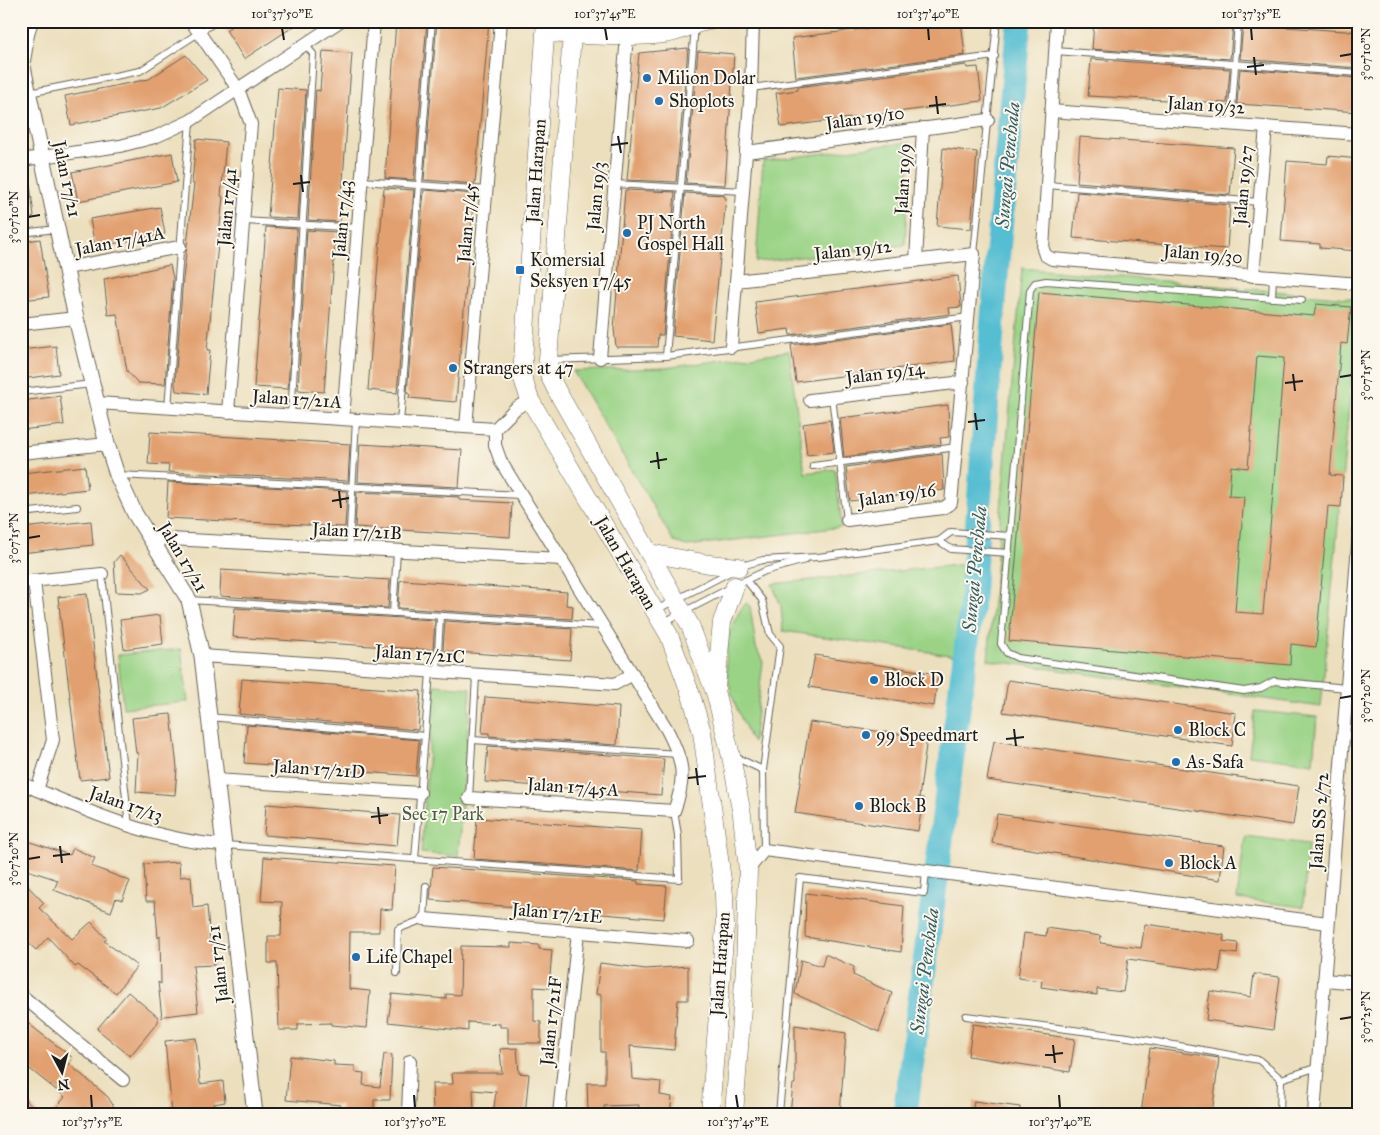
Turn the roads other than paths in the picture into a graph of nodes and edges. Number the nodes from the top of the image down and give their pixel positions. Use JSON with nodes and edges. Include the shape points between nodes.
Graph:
{"nodes":[{"id":1,"x":31,"y":21,"type":"edge"},
{"id":2,"x":191,"y":21,"type":"edge"},
{"id":3,"x":216,"y":21,"type":"edge"},
{"id":4,"x":340,"y":21,"type":"edge"},
{"id":5,"x":374,"y":21,"type":"edge"},
{"id":6,"x":432,"y":21,"type":"edge"},
{"id":7,"x":500,"y":21,"type":"edge"},
{"id":8,"x":753,"y":21,"type":"edge"},
{"id":9,"x":997,"y":21,"type":"edge"},
{"id":10,"x":1057,"y":21,"type":"edge"},
{"id":11,"x":1238,"y":21,"type":"edge"},
{"id":12,"x":696,"y":22,"type":"edge"},
{"id":13,"x":546,"y":27,"type":"edge"},
{"id":14,"x":573,"y":28,"type":"edge"},
{"id":15,"x":199,"y":32,"type":"junction"},
{"id":16,"x":627,"y":36,"type":"junction"},
{"id":17,"x":305,"y":44,"type":"junction"},
{"id":18,"x":1055,"y":51,"type":"junction"},
{"id":19,"x":995,"y":56,"type":"junction"},
{"id":20,"x":22,"y":62,"type":"edge"},
{"id":21,"x":1235,"y":64,"type":"junction"},
{"id":22,"x":1359,"y":73,"type":"edge"},
{"id":23,"x":752,"y":88,"type":"junction"},
{"id":24,"x":238,"y":89,"type":"junction"},
{"id":25,"x":30,"y":93,"type":"junction"},
{"id":26,"x":1051,"y":111,"type":"junction"},
{"id":27,"x":988,"y":120,"type":"junction"},
{"id":28,"x":190,"y":121,"type":"junction"},
{"id":29,"x":1231,"y":124,"type":"junction"},
{"id":30,"x":1266,"y":127,"type":"junction"},
{"id":31,"x":923,"y":128,"type":"junction"},
{"id":32,"x":1359,"y":134,"type":"edge"},
{"id":33,"x":746,"y":152,"type":"junction"},
{"id":34,"x":44,"y":156,"type":"junction"},
{"id":35,"x":21,"y":160,"type":"edge"},
{"id":36,"x":362,"y":181,"type":"junction"},
{"id":37,"x":614,"y":184,"type":"junction"},
{"id":38,"x":419,"y":185,"type":"junction"},
{"id":39,"x":1047,"y":185,"type":"junction"},
{"id":40,"x":680,"y":188,"type":"junction"},
{"id":41,"x":488,"y":190,"type":"junction"},
{"id":42,"x":743,"y":191,"type":"junction"},
{"id":43,"x":1259,"y":202,"type":"junction"},
{"id":44,"x":244,"y":221,"type":"junction"},
{"id":45,"x":301,"y":225,"type":"junction"},
{"id":46,"x":358,"y":228,"type":"junction"},
{"id":47,"x":58,"y":229,"type":"junction"},
{"id":48,"x":21,"y":233,"type":"edge"},
{"id":49,"x":180,"y":247,"type":"junction"},
{"id":50,"x":974,"y":254,"type":"junction"},
{"id":51,"x":916,"y":261,"type":"junction"},
{"id":52,"x":66,"y":268,"type":"junction"},
{"id":53,"x":1253,"y":276,"type":"junction"},
{"id":54,"x":1273,"y":277,"type":"junction"},
{"id":55,"x":736,"y":281,"type":"junction"},
{"id":56,"x":1359,"y":284,"type":"edge"},
{"id":57,"x":1272,"y":298,"type":"junction"},
{"id":58,"x":1302,"y":300,"type":"dead end"},
{"id":59,"x":969,"y":317,"type":"junction"},
{"id":60,"x":76,"y":318,"type":"junction"},
{"id":61,"x":21,"y":324,"type":"edge"},
{"id":62,"x":731,"y":348,"type":"junction"},
{"id":63,"x":666,"y":356,"type":"junction"},
{"id":64,"x":600,"y":358,"type":"junction"},
{"id":65,"x":548,"y":360,"type":"junction"},
{"id":66,"x":963,"y":382,"type":"junction"},
{"id":67,"x":92,"y":384,"type":"junction"},
{"id":68,"x":21,"y":392,"type":"edge"},
{"id":69,"x":832,"y":397,"type":"junction"},
{"id":70,"x":530,"y":400,"type":"junction"},
{"id":71,"x":810,"y":400,"type":"dead end"},
{"id":72,"x":97,"y":403,"type":"junction"},
{"id":73,"x":168,"y":408,"type":"junction"},
{"id":74,"x":228,"y":412,"type":"junction"},
{"id":75,"x":290,"y":416,"type":"junction"},
{"id":76,"x":349,"y":420,"type":"junction"},
{"id":77,"x":400,"y":423,"type":"junction"},
{"id":78,"x":466,"y":427,"type":"junction"},
{"id":79,"x":494,"y":429,"type":"junction"},
{"id":80,"x":107,"y":444,"type":"junction"},
{"id":81,"x":957,"y":447,"type":"junction"},
{"id":82,"x":21,"y":453,"type":"edge"},
{"id":83,"x":840,"y":462,"type":"junction"},
{"id":84,"x":813,"y":466,"type":"dead end"},
{"id":85,"x":117,"y":475,"type":"junction"},
{"id":86,"x":352,"y":487,"type":"junction"},
{"id":87,"x":522,"y":495,"type":"junction"},
{"id":88,"x":77,"y":507,"type":"dead end"},
{"id":89,"x":21,"y":513,"type":"edge"},
{"id":90,"x":846,"y":520,"type":"joint"},
{"id":91,"x":1359,"y":531,"type":"edge"},
{"id":92,"x":1006,"y":536,"type":"junction"},
{"id":93,"x":150,"y":538,"type":"junction"},
{"id":94,"x":939,"y":541,"type":"junction"},
{"id":95,"x":349,"y":548,"type":"junction"},
{"id":96,"x":397,"y":551,"type":"junction"},
{"id":97,"x":649,"y":553,"type":"junction"},
{"id":98,"x":1008,"y":553,"type":"junction"},
{"id":99,"x":818,"y":557,"type":"junction"},
{"id":100,"x":562,"y":559,"type":"junction"},
{"id":101,"x":102,"y":574,"type":"joint"},
{"id":102,"x":740,"y":577,"type":"junction"},
{"id":103,"x":28,"y":582,"type":"edge"},
{"id":104,"x":189,"y":600,"type":"junction"},
{"id":105,"x":679,"y":605,"type":"junction"},
{"id":106,"x":393,"y":613,"type":"junction"},
{"id":107,"x":440,"y":616,"type":"junction"},
{"id":108,"x":658,"y":617,"type":"junction"},
{"id":109,"x":603,"y":626,"type":"junction"},
{"id":110,"x":202,"y":656,"type":"junction"},
{"id":111,"x":433,"y":673,"type":"junction"},
{"id":112,"x":633,"y":674,"type":"junction"},
{"id":113,"x":476,"y":676,"type":"junction"},
{"id":114,"x":1346,"y":688,"type":"junction"},
{"id":115,"x":716,"y":695,"type":"junction"},
{"id":116,"x":209,"y":717,"type":"junction"},
{"id":117,"x":425,"y":736,"type":"junction"},
{"id":118,"x":472,"y":740,"type":"junction"},
{"id":119,"x":680,"y":754,"type":"junction"},
{"id":120,"x":731,"y":756,"type":"junction"},
{"id":121,"x":763,"y":770,"type":"junction"},
{"id":122,"x":216,"y":780,"type":"junction"},
{"id":123,"x":21,"y":783,"type":"edge"},
{"id":124,"x":37,"y":790,"type":"junction"},
{"id":125,"x":420,"y":793,"type":"junction"},
{"id":126,"x":469,"y":798,"type":"joint"},
{"id":127,"x":674,"y":811,"type":"junction"},
{"id":128,"x":129,"y":826,"type":"junction"},
{"id":129,"x":223,"y":845,"type":"junction"},
{"id":130,"x":764,"y":850,"type":"junction"},
{"id":131,"x":415,"y":859,"type":"junction"},
{"id":132,"x":748,"y":870,"type":"junction"},
{"id":133,"x":926,"y":871,"type":"junction"},
{"id":134,"x":426,"y":886,"type":"dead end"},
{"id":135,"x":424,"y":919,"type":"junction"},
{"id":136,"x":1328,"y":923,"type":"junction"},
{"id":137,"x":578,"y":932,"type":"junction"},
{"id":138,"x":688,"y":942,"type":"dead end"},
{"id":139,"x":397,"y":973,"type":"dead end"},
{"id":140,"x":1324,"y":980,"type":"junction"},
{"id":141,"x":1359,"y":984,"type":"edge"},
{"id":142,"x":21,"y":995,"type":"edge"},
{"id":143,"x":966,"y":1016,"type":"dead end"},
{"id":144,"x":410,"y":1061,"type":"dead end"},
{"id":145,"x":1318,"y":1067,"type":"junction"},
{"id":146,"x":1281,"y":1079,"type":"junction"},
{"id":147,"x":123,"y":1080,"type":"dead end"},
{"id":148,"x":255,"y":1114,"type":"edge"},
{"id":149,"x":408,"y":1114,"type":"edge"},
{"id":150,"x":559,"y":1114,"type":"edge"},
{"id":151,"x":710,"y":1114,"type":"edge"},
{"id":152,"x":734,"y":1114,"type":"edge"},
{"id":153,"x":779,"y":1114,"type":"edge"},
{"id":154,"x":1280,"y":1114,"type":"edge"},
{"id":155,"x":1314,"y":1114,"type":"edge"}],
"edges":[{"from":1,"to":20,"type":"street","name":"Jalan 17/21","via":[[26,30]]},
{"from":2,"to":15,"type":"street","name":"Jalan 17/41"},
{"from":3,"to":15,"type":"lane"},
{"from":4,"to":17,"type":"street"},
{"from":5,"to":36,"type":"street","name":"Jalan 17/43"},
{"from":6,"to":38,"type":"lane"},
{"from":7,"to":41,"type":"street","name":"Jalan 17/45"},
{"from":8,"to":23,"type":"street"},
{"from":9,"to":19,"type":"lane"},
{"from":10,"to":18,"type":"street"},
{"from":11,"to":21,"type":"lane"},
{"from":12,"to":16,"type":"main road","via":[[667,34]]},
{"from":12,"to":40,"type":"lane"},
{"from":13,"to":14,"type":"main road"},
{"from":13,"to":70,"type":"main road","name":"Jalan Harapan","via":[[522,376]]},
{"from":14,"to":16,"type":"main road"},
{"from":14,"to":65,"type":"main road","name":"Jalan Harapan"},
{"from":15,"to":24,"type":"street","name":"Jalan 17/41"},
{"from":15,"to":25,"type":"lane","via":[[140,72]]},
{"from":16,"to":37,"type":"street","name":"Jalan 19/3"},
{"from":17,"to":24,"type":"street"},
{"from":17,"to":45,"type":"lane","via":[[313,54]]},
{"from":18,"to":21,"type":"lane"},
{"from":18,"to":26,"type":"street"},
{"from":19,"to":23,"type":"lane"},
{"from":19,"to":27,"type":"lane"},
{"from":20,"to":25,"type":"street","name":"Jalan 17/21"},
{"from":21,"to":22,"type":"lane"},
{"from":21,"to":29,"type":"lane"},
{"from":23,"to":33,"type":"street"},
{"from":24,"to":28,"type":"street"},
{"from":24,"to":44,"type":"street","name":"Jalan 17/41","via":[[251,124]]},
{"from":25,"to":34,"type":"street","name":"Jalan 17/21"},
{"from":26,"to":29,"type":"street","name":"Jalan 19/32"},
{"from":26,"to":39,"type":"street"},
{"from":27,"to":31,"type":"street","name":"Jalan 19/10"},
{"from":27,"to":50,"type":"lane"},
{"from":28,"to":34,"type":"street","via":[[155,137],[120,146]]},
{"from":28,"to":49,"type":"lane"},
{"from":29,"to":30,"type":"street","name":"Jalan 19/32"},
{"from":30,"to":32,"type":"street","name":"Jalan 19/32"},
{"from":30,"to":43,"type":"street","name":"Jalan 19/27"},
{"from":31,"to":33,"type":"street","name":"Jalan 19/10"},
{"from":31,"to":51,"type":"street","name":"Jalan 19/9"},
{"from":33,"to":42,"type":"street"},
{"from":34,"to":35,"type":"street"},
{"from":34,"to":47,"type":"street","name":"Jalan 17/21"},
{"from":36,"to":38,"type":"lane"},
{"from":36,"to":46,"type":"street","name":"Jalan 17/43"},
{"from":37,"to":40,"type":"lane"},
{"from":37,"to":64,"type":"street","name":"Jalan 19/3"},
{"from":38,"to":41,"type":"lane"},
{"from":38,"to":77,"type":"lane"},
{"from":39,"to":43,"type":"lane"},
{"from":39,"to":53,"type":"street","name":"Jalan 19/30","via":[[1043,249],[1052,259]]},
{"from":40,"to":42,"type":"lane"},
{"from":40,"to":63,"type":"lane"},
{"from":41,"to":78,"type":"street","name":"Jalan 17/45"},
{"from":42,"to":55,"type":"street"},
{"from":43,"to":53,"type":"street","name":"Jalan 19/27"},
{"from":44,"to":45,"type":"lane"},
{"from":44,"to":74,"type":"street","name":"Jalan 17/41"},
{"from":45,"to":46,"type":"lane"},
{"from":45,"to":75,"type":"lane"},
{"from":46,"to":76,"type":"street","name":"Jalan 17/43"},
{"from":47,"to":48,"type":"lane"},
{"from":47,"to":52,"type":"street","name":"Jalan 17/21"},
{"from":49,"to":52,"type":"street","name":"Jalan 17/41A"},
{"from":49,"to":73,"type":"lane"},
{"from":50,"to":51,"type":"street","name":"Jalan 19/12"},
{"from":50,"to":59,"type":"street"},
{"from":51,"to":55,"type":"street","name":"Jalan 19/12"},
{"from":52,"to":60,"type":"street","name":"Jalan 17/21"},
{"from":53,"to":54,"type":"street","name":"Jalan 19/30"},
{"from":54,"to":56,"type":"street","name":"Jalan 19/30"},
{"from":54,"to":57,"type":"lane"},
{"from":55,"to":62,"type":"street"},
{"from":57,"to":58,"type":"lane"},
{"from":57,"to":92,"type":"lane","via":[[1046,281],[1036,284],[1030,290]]},
{"from":59,"to":62,"type":"lane"},
{"from":59,"to":66,"type":"street"},
{"from":60,"to":61,"type":"street"},
{"from":60,"to":67,"type":"street","name":"Jalan 17/21"},
{"from":62,"to":63,"type":"lane"},
{"from":63,"to":64,"type":"lane"},
{"from":64,"to":65,"type":"lane"},
{"from":65,"to":97,"type":"main road","name":"Jalan Harapan","via":[[550,377],[557,391]]},
{"from":66,"to":69,"type":"street","name":"Jalan 19/14"},
{"from":66,"to":81,"type":"street"},
{"from":67,"to":68,"type":"lane"},
{"from":67,"to":72,"type":"street","name":"Jalan 17/21"},
{"from":69,"to":71,"type":"street","name":"Jalan 19/14"},
{"from":69,"to":83,"type":"lane"},
{"from":70,"to":79,"type":"street","via":[[516,408]]},
{"from":70,"to":108,"type":"main road","name":"Jalan Harapan"},
{"from":72,"to":73,"type":"street","name":"Jalan 17/21A"},
{"from":72,"to":80,"type":"street","name":"Jalan 17/21"},
{"from":73,"to":74,"type":"street","name":"Jalan 17/21A"},
{"from":74,"to":75,"type":"street","name":"Jalan 17/21A"},
{"from":75,"to":76,"type":"street","name":"Jalan 17/21A"},
{"from":76,"to":77,"type":"street","name":"Jalan 17/21A"},
{"from":76,"to":86,"type":"lane"},
{"from":77,"to":78,"type":"street","name":"Jalan 17/21A"},
{"from":78,"to":79,"type":"street","name":"Jalan 17/21A"},
{"from":79,"to":87,"type":"street","via":[[501,462]]},
{"from":80,"to":82,"type":"street"},
{"from":80,"to":85,"type":"street","name":"Jalan 17/21"},
{"from":81,"to":83,"type":"lane"},
{"from":81,"to":90,"type":"street","name":"Jalan 19/16","via":[[951,503],[943,508]]},
{"from":83,"to":84,"type":"lane"},
{"from":83,"to":90,"type":"lane"},
{"from":85,"to":86,"type":"lane"},
{"from":85,"to":93,"type":"street","name":"Jalan 17/21"},
{"from":86,"to":87,"type":"lane"},
{"from":86,"to":95,"type":"lane"},
{"from":87,"to":100,"type":"street"},
{"from":88,"to":89,"type":"lane"},
{"from":91,"to":114,"type":"street","name":"Jalan SS 2/72"},
{"from":92,"to":94,"type":"lane","via":[[951,532]]},
{"from":92,"to":98,"type":"lane"},
{"from":93,"to":95,"type":"street","name":"Jalan 17/21B"},
{"from":93,"to":104,"type":"street","name":"Jalan 17/21"},
{"from":94,"to":98,"type":"lane","via":[[951,549]]},
{"from":94,"to":99,"type":"lane"},
{"from":95,"to":96,"type":"street","name":"Jalan 17/21B"},
{"from":96,"to":100,"type":"street","name":"Jalan 17/21B"},
{"from":96,"to":106,"type":"lane"},
{"from":97,"to":102,"type":"main road","via":[[709,564]]},
{"from":97,"to":105,"type":"main road","name":"Jalan Harapan"},
{"from":98,"to":114,"type":"lane","via":[[1001,644],[1007,653],[1018,658],[1244,691],[1261,688],[1274,680]]},
{"from":99,"to":102,"type":"lane"},
{"from":99,"to":102,"type":"lane","via":[[763,560]]},
{"from":100,"to":109,"type":"street"},
{"from":101,"to":103,"type":"street"},
{"from":101,"to":128,"type":"lane"},
{"from":102,"to":105,"type":"lane"},
{"from":102,"to":105,"type":"lane"},
{"from":102,"to":115,"type":"main road","via":[[722,622]]},
{"from":102,"to":121,"type":"lane","via":[[762,600],[770,634],[780,646]]},
{"from":103,"to":124,"type":"street","via":[[53,740]]},
{"from":104,"to":106,"type":"lane"},
{"from":104,"to":110,"type":"street","name":"Jalan 17/21"},
{"from":105,"to":108,"type":"lane"},
{"from":105,"to":108,"type":"lane"},
{"from":105,"to":115,"type":"main road","name":"Jalan Harapan","via":[[690,625]]},
{"from":106,"to":107,"type":"lane"},
{"from":107,"to":109,"type":"lane"},
{"from":107,"to":111,"type":"lane"},
{"from":108,"to":151,"type":"main road","name":"Jalan Harapan","via":[[669,635],[692,695],[702,732],[724,895]]},
{"from":109,"to":112,"type":"street"},
{"from":110,"to":111,"type":"street","name":"Jalan 17/21C"},
{"from":110,"to":116,"type":"street","name":"Jalan 17/21"},
{"from":111,"to":113,"type":"street","name":"Jalan 17/21C"},
{"from":111,"to":117,"type":"lane"},
{"from":112,"to":113,"type":"street","name":"Jalan 17/21C","via":[[616,684]]},
{"from":112,"to":119,"type":"street"},
{"from":113,"to":118,"type":"lane"},
{"from":114,"to":136,"type":"street","name":"Jalan SS 2/72"},
{"from":115,"to":120,"type":"main road","name":"Jalan Harapan"},
{"from":116,"to":117,"type":"lane"},
{"from":116,"to":122,"type":"street","name":"Jalan 17/21"},
{"from":117,"to":125,"type":"lane"},
{"from":118,"to":119,"type":"lane"},
{"from":118,"to":126,"type":"lane"},
{"from":119,"to":127,"type":"street","via":[[683,784]]},
{"from":120,"to":121,"type":"lane"},
{"from":120,"to":132,"type":"main road","name":"Jalan Harapan"},
{"from":121,"to":130,"type":"lane"},
{"from":122,"to":125,"type":"street","name":"Jalan 17/21D"},
{"from":122,"to":129,"type":"street","name":"Jalan 17/21"},
{"from":123,"to":124,"type":"street","name":"Jalan 17/13"},
{"from":124,"to":128,"type":"street","name":"Jalan 17/13"},
{"from":125,"to":131,"type":"lane"},
{"from":126,"to":127,"type":"street","name":"Jalan 17/45A"},
{"from":127,"to":131,"type":"lane","via":[[679,879]]},
{"from":128,"to":129,"type":"street","name":"Jalan 17/13","via":[[196,843]]},
{"from":129,"to":131,"type":"lane"},
{"from":129,"to":148,"type":"street","name":"Jalan 17/21"},
{"from":130,"to":132,"type":"street"},
{"from":130,"to":133,"type":"street"},
{"from":132,"to":152,"type":"main road","name":"Jalan Harapan","via":[[745,967]]},
{"from":133,"to":136,"type":"street"},
{"from":133,"to":153,"type":"lane","via":[[924,894],[800,878]]},
{"from":134,"to":135,"type":"lane"},
{"from":135,"to":137,"type":"street","name":"Jalan 17/21E"},
{"from":135,"to":139,"type":"lane","via":[[398,929]]},
{"from":136,"to":140,"type":"street","name":"Jalan SS 2/72"},
{"from":137,"to":138,"type":"street","name":"Jalan 17/21E"},
{"from":137,"to":150,"type":"street","name":"Jalan 17/21F"},
{"from":140,"to":141,"type":"street"},
{"from":140,"to":145,"type":"street","name":"Jalan SS 2/72"},
{"from":142,"to":147,"type":"street"},
{"from":143,"to":146,"type":"lane","via":[[1128,1037],[1258,1060]]},
{"from":144,"to":149,"type":"street"},
{"from":145,"to":146,"type":"lane"},
{"from":145,"to":155,"type":"street","name":"Jalan SS 2/72"},
{"from":146,"to":154,"type":"lane"}]}
